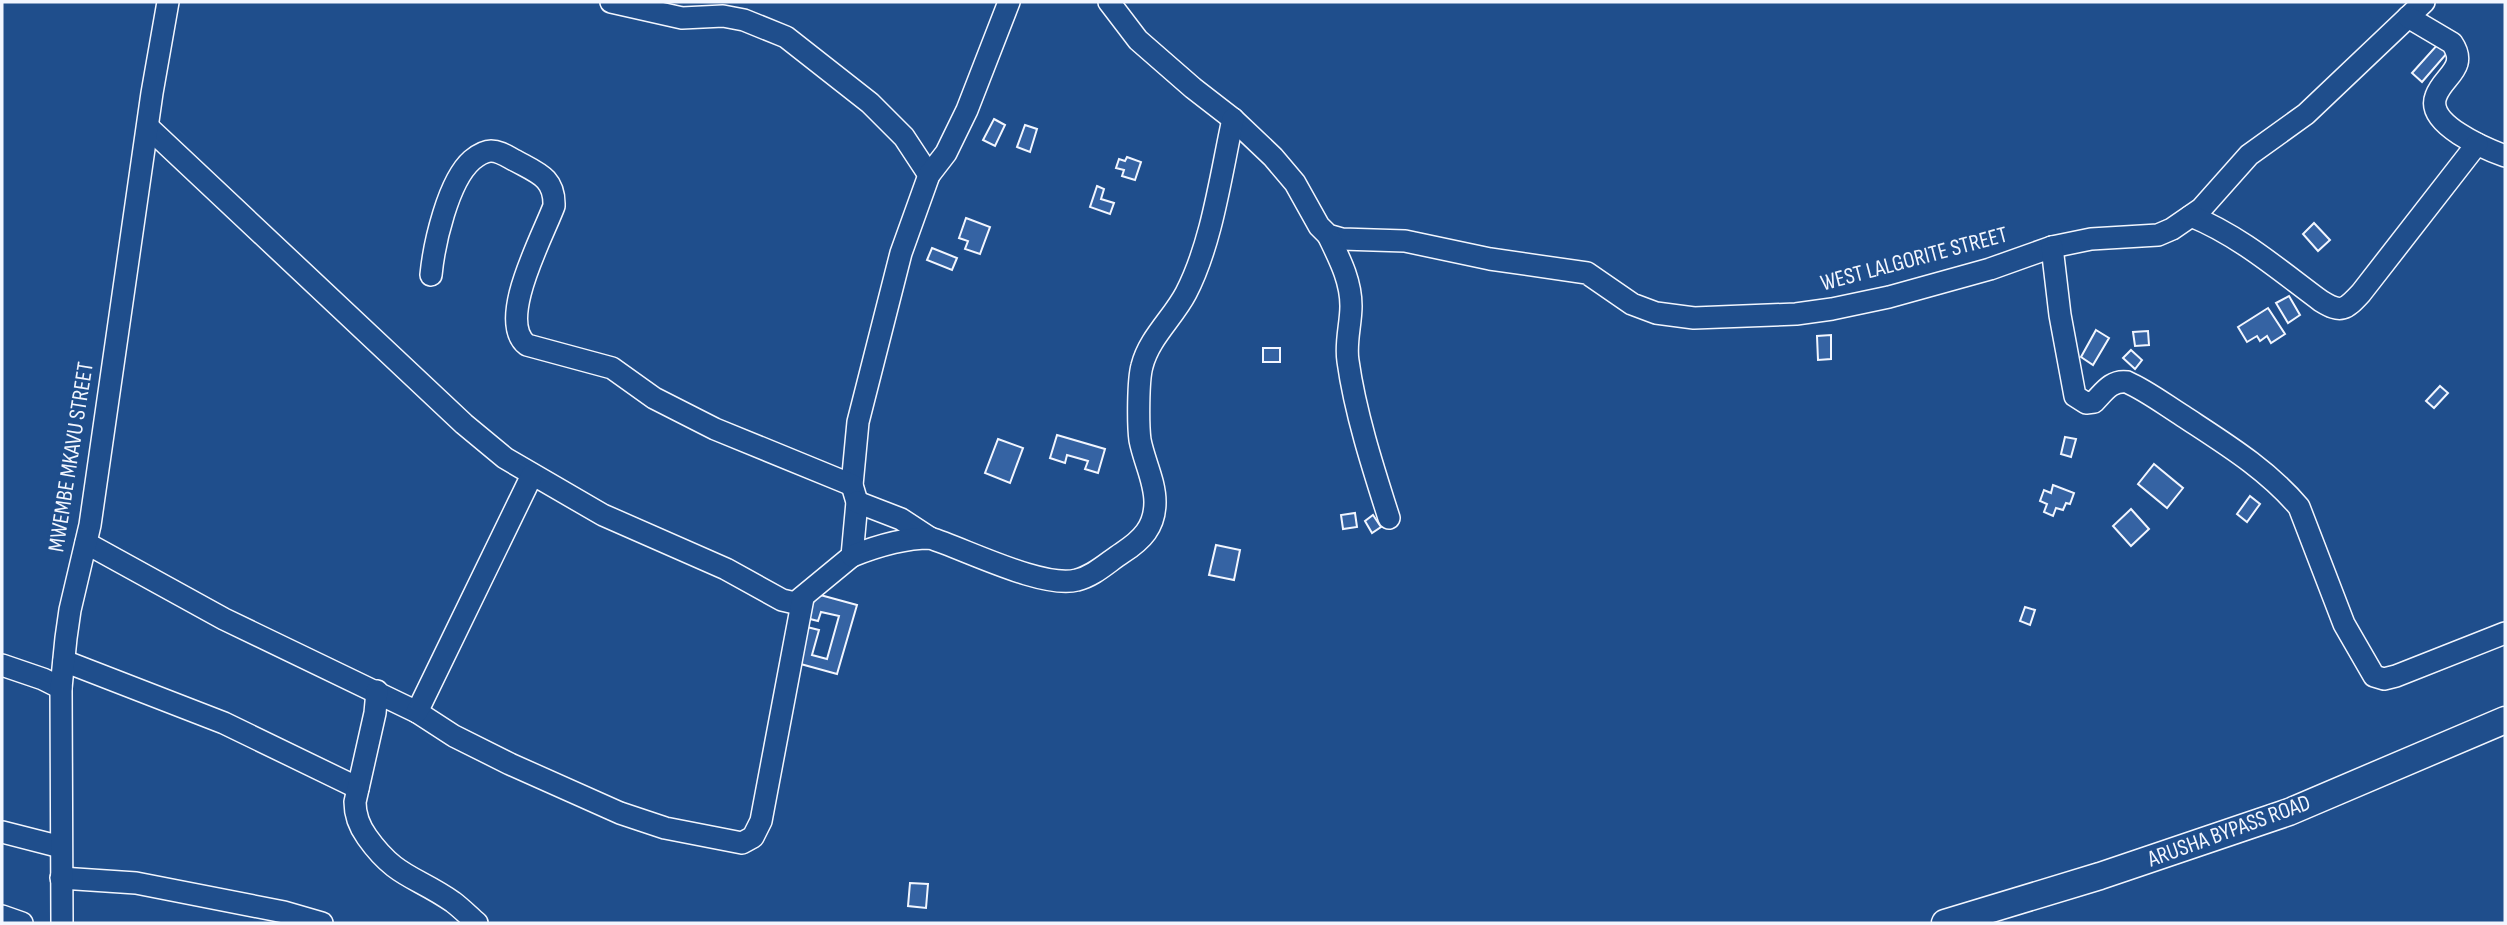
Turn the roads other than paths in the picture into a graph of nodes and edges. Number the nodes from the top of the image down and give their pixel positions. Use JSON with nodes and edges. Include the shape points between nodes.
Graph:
{"nodes":[{"id":1,"x":168,"y":2,"type":"edge"},
{"id":2,"x":611,"y":2,"type":"edge"},
{"id":3,"x":1009,"y":2,"type":"edge"},
{"id":4,"x":1109,"y":2,"type":"edge"},
{"id":5,"x":2424,"y":2,"type":"edge"},
{"id":6,"x":2408,"y":17,"type":"junction"},
{"id":7,"x":1233,"y":119,"type":"junction"},
{"id":8,"x":148,"y":127,"type":"junction"},
{"id":9,"x":2477,"y":144,"type":"junction"},
{"id":10,"x":2505,"y":156,"type":"edge"},
{"id":11,"x":929,"y":175,"type":"junction"},
{"id":12,"x":2191,"y":216,"type":"junction"},
{"id":13,"x":1328,"y":235,"type":"junction"},
{"id":14,"x":2052,"y":247,"type":"junction"},
{"id":15,"x":431,"y":275,"type":"dead end"},
{"id":16,"x":531,"y":475,"type":"junction"},
{"id":17,"x":855,"y":494,"type":"junction"},
{"id":18,"x":1389,"y":518,"type":"dead end"},
{"id":19,"x":930,"y":538,"type":"junction"},
{"id":20,"x":86,"y":543,"type":"junction"},
{"id":21,"x":852,"y":556,"type":"junction"},
{"id":22,"x":803,"y":598,"type":"junction"},
{"id":23,"x":2505,"y":633,"type":"edge"},
{"id":24,"x":64,"y":661,"type":"junction"},
{"id":25,"x":2,"y":665,"type":"edge"},
{"id":26,"x":61,"y":688,"type":"junction"},
{"id":27,"x":377,"y":691,"type":"junction"},
{"id":28,"x":417,"y":712,"type":"junction"},
{"id":29,"x":2505,"y":720,"type":"edge"},
{"id":30,"x":358,"y":788,"type":"junction"},
{"id":31,"x":2,"y":832,"type":"edge"},
{"id":32,"x":61,"y":846,"type":"junction"},
{"id":33,"x":61,"y":878,"type":"junction"},
{"id":34,"x":2,"y":916,"type":"edge"},
{"id":35,"x":22,"y":923,"type":"edge"},
{"id":36,"x":62,"y":923,"type":"edge"},
{"id":37,"x":322,"y":923,"type":"edge"},
{"id":38,"x":477,"y":923,"type":"edge"},
{"id":39,"x":1945,"y":923,"type":"edge"}],
"edges":[{"from":1,"to":8,"type":"street","name":"MWEMBE MKAVU STREET"},
{"from":2,"to":11,"type":"street","via":[[682,18],[744,20],[786,37],[870,103],[904,137]]},
{"from":3,"to":11,"type":"street","via":[[967,110],[946,153]]},
{"from":4,"to":7,"type":"street","via":[[1138,40]]},
{"from":5,"to":6,"type":"street","name":"WEST LALGORITE STREET"},
{"from":6,"to":9,"type":"street","via":[[2457,50],[2457,67],[2434,105],[2449,127]]},
{"from":6,"to":12,"type":"street","name":"WEST LALGORITE STREET","via":[[2306,114],[2249,155]]},
{"from":7,"to":13,"type":"street","via":[[1295,183]]},
{"from":7,"to":19,"type":"street","via":[[1206,239],[1186,292],[1142,364],[1140,439],[1155,501],[1153,521],[1144,537],[1074,581],[1019,571]]},
{"from":8,"to":16,"type":"street","via":[[464,424]]},
{"from":8,"to":20,"type":"street","name":"MWEMBE MKAVU STREET"},
{"from":9,"to":10,"type":"street"},
{"from":9,"to":12,"type":"street","via":[[2361,293],[2341,309],[2321,301],[2237,238]]},
{"from":11,"to":17,"type":"street","via":[[901,253],[862,403]]},
{"from":12,"to":14,"type":"street","name":"WEST LALGORITE STREET","via":[[2158,234]]},
{"from":13,"to":14,"type":"street","name":"WEST LALGORITE STREET","via":[[1405,241],[1587,273],[1632,304],[1694,318],[1832,309],[1977,273]]},
{"from":13,"to":18,"type":"street","via":[[1349,287],[1348,359]]},
{"from":14,"to":23,"type":"street","via":[[2075,396],[2079,401],[2094,402],[2112,384],[2127,382],[2211,434],[2286,492],[2299,507],[2344,624],[2374,676],[2396,676]]},
{"from":15,"to":17,"type":"street","via":[[437,236],[463,170],[473,160],[485,152],[497,152],[539,173],[554,194],[554,206],[520,289],[517,325],[523,341],[612,368],[654,398]]},
{"from":16,"to":22,"type":"street","via":[[603,515],[726,569],[782,600],[795,603]]},
{"from":16,"to":28,"type":"street"},
{"from":17,"to":19,"type":"street"},
{"from":17,"to":21,"type":"street"},
{"from":19,"to":21,"type":"street"},
{"from":20,"to":24,"type":"street","name":"MWEMBE MKAVU STREET"},
{"from":20,"to":27,"type":"street","via":[[235,624]]},
{"from":21,"to":22,"type":"street"},
{"from":22,"to":28,"type":"street","via":[[761,821],[753,837],[742,843],[665,828],[620,813],[510,764]]},
{"from":24,"to":26,"type":"street","name":"MWEMBE MKAVU STREET"},
{"from":24,"to":30,"type":"street","via":[[224,723]]},
{"from":25,"to":26,"type":"street"},
{"from":26,"to":32,"type":"street","name":"MWEMBE MKAVU STREET"},
{"from":27,"to":28,"type":"street"},
{"from":27,"to":30,"type":"street"},
{"from":29,"to":39,"type":"main road","name":"ARUSHA BYPASS ROAD","via":[[2289,811],[2101,876]]},
{"from":30,"to":38,"type":"street","via":[[355,814],[379,854],[399,872],[451,900]]},
{"from":31,"to":32,"type":"street"},
{"from":32,"to":33,"type":"street","name":"MWEMBE MKAVU STREET"},
{"from":33,"to":36,"type":"street","name":"MWEMBE MKAVU STREET"},
{"from":33,"to":37,"type":"street","via":[[136,883]]},
{"from":34,"to":35,"type":"street"}]}
